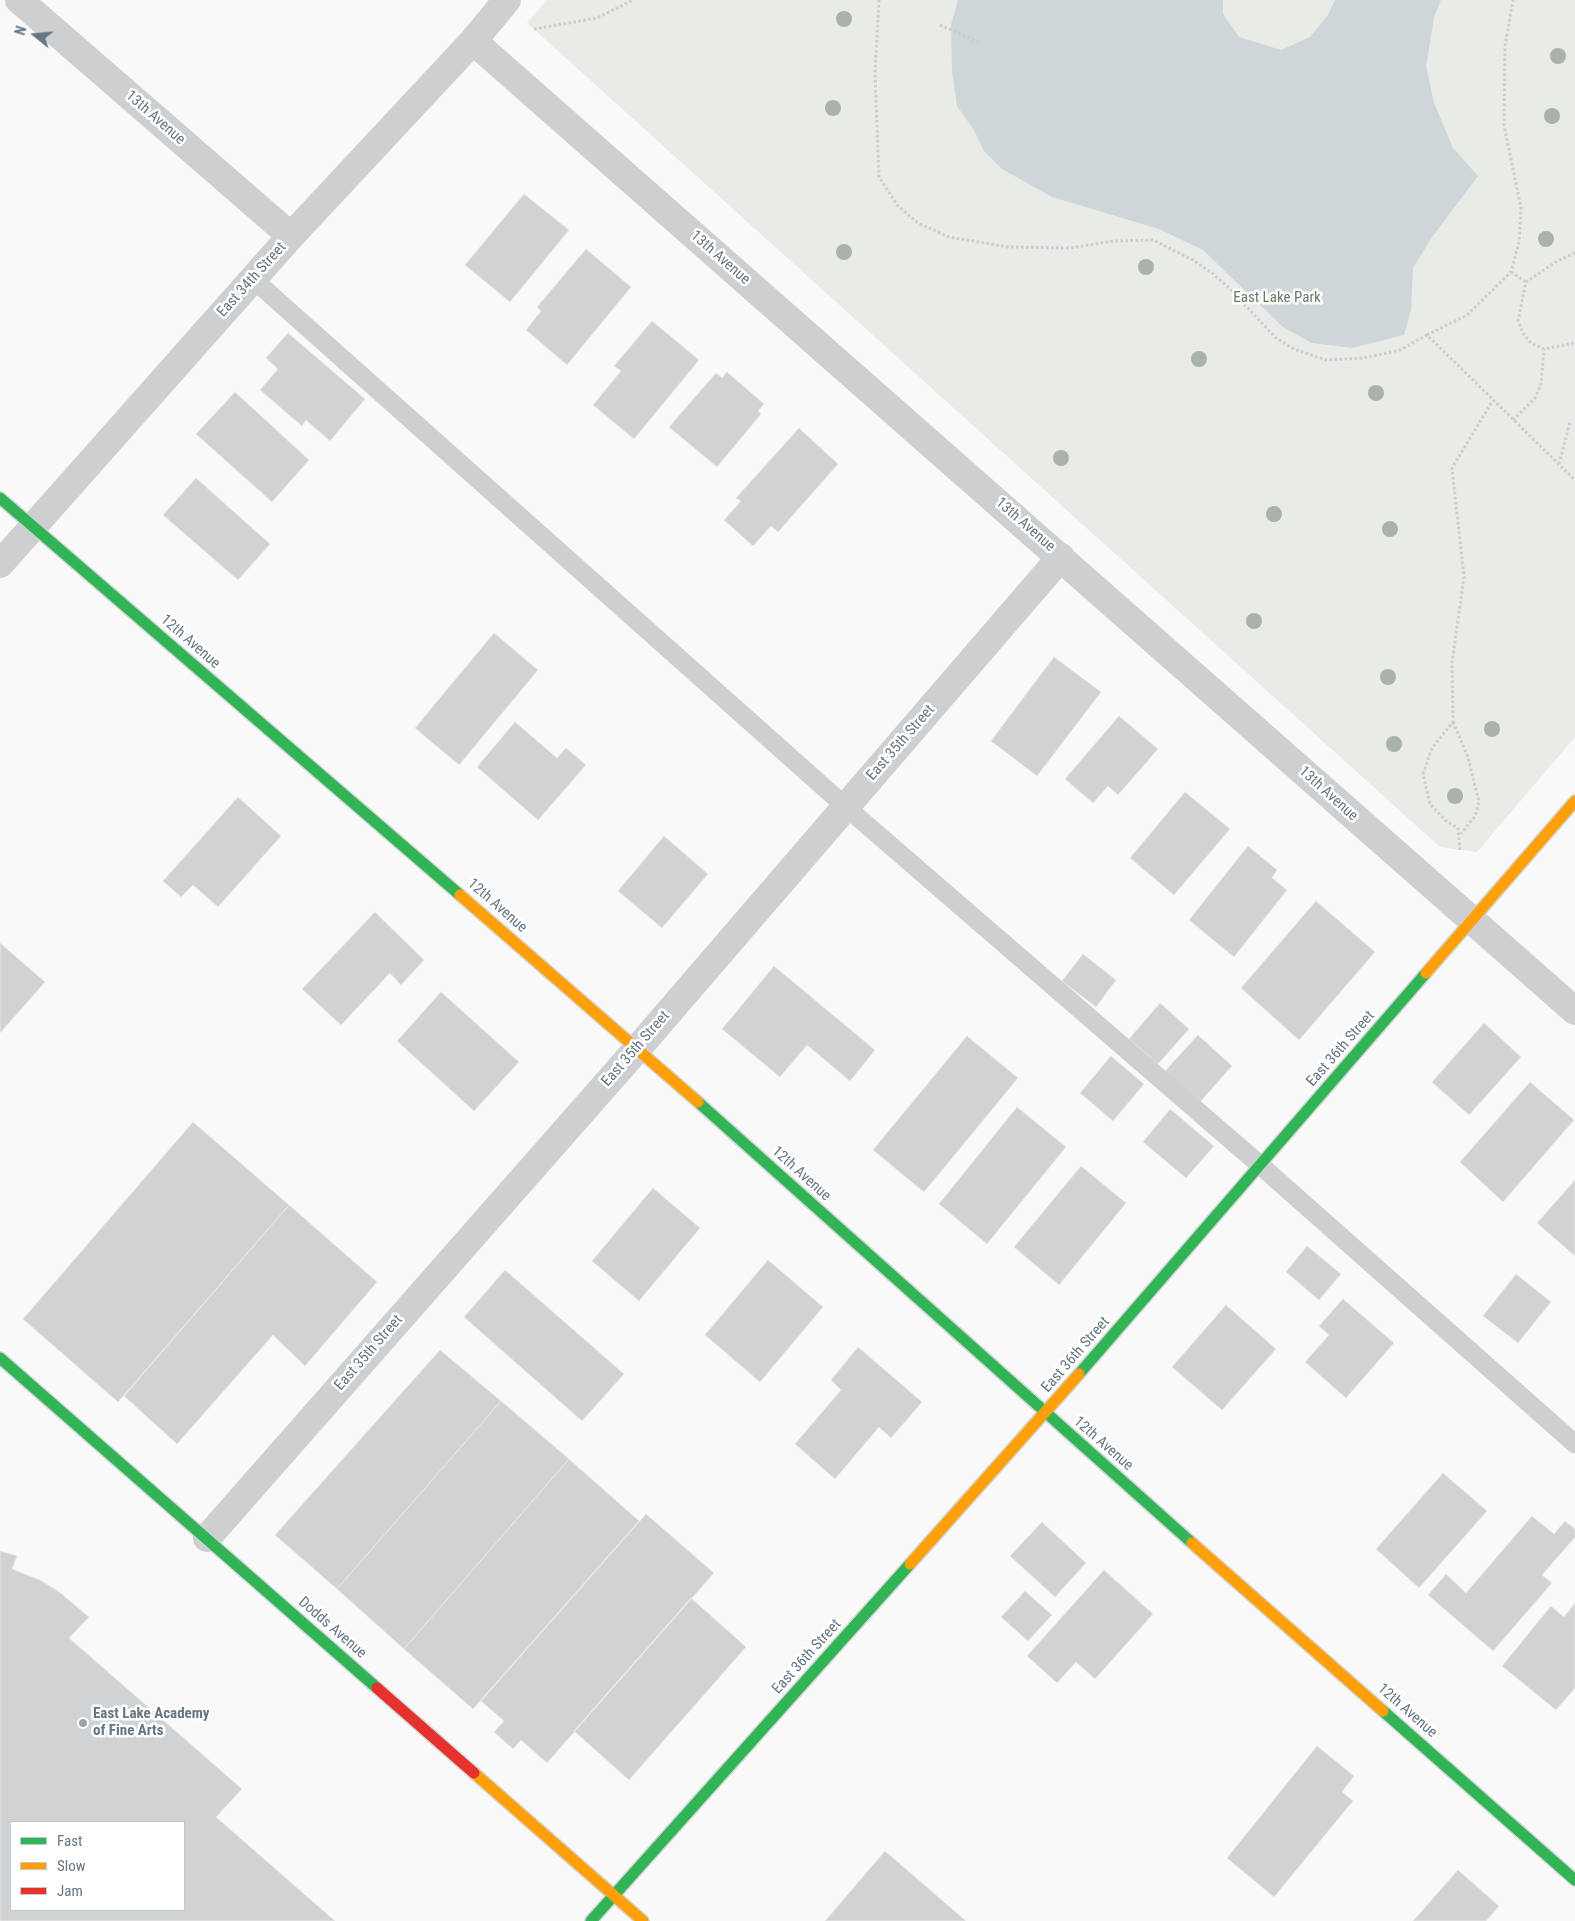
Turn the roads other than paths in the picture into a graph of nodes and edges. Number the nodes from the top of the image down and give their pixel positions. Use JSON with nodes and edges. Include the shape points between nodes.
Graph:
{"nodes":[{"id":1,"x":19,"y":0,"type":"edge"},
{"id":2,"x":508,"y":0,"type":"edge"},
{"id":3,"x":473,"y":41,"type":"junction"},
{"id":4,"x":291,"y":236,"type":"junction"},
{"id":5,"x":253,"y":279,"type":"junction"},
{"id":6,"x":0,"y":498,"type":"edge"},
{"id":7,"x":32,"y":527,"type":"junction"},
{"id":8,"x":1061,"y":557,"type":"junction"},
{"id":9,"x":0,"y":564,"type":"edge"},
{"id":10,"x":1575,"y":801,"type":"edge"},
{"id":11,"x":846,"y":807,"type":"junction"},
{"id":12,"x":1472,"y":922,"type":"junction"},
{"id":13,"x":1575,"y":1011,"type":"edge"},
{"id":14,"x":638,"y":1048,"type":"junction"},
{"id":15,"x":1260,"y":1165,"type":"junction"},
{"id":16,"x":0,"y":1358,"type":"edge"},
{"id":17,"x":1045,"y":1413,"type":"junction"},
{"id":18,"x":1575,"y":1444,"type":"edge"},
{"id":19,"x":207,"y":1538,"type":"junction"},
{"id":20,"x":1575,"y":1880,"type":"edge"},
{"id":21,"x":613,"y":1896,"type":"junction"},
{"id":22,"x":591,"y":1921,"type":"edge"},
{"id":23,"x":643,"y":1921,"type":"edge"}],
"edges":[{"from":1,"to":4,"type":"street","name":"13th Avenue"},
{"from":2,"to":3,"type":"street","name":"East 34th Street"},
{"from":3,"to":4,"type":"street","name":"East 34th Street"},
{"from":3,"to":8,"type":"street","name":"13th Avenue"},
{"from":4,"to":5,"type":"street","name":"East 34th Street"},
{"from":5,"to":7,"type":"street","name":"East 34th Street"},
{"from":5,"to":11,"type":"lane"},
{"from":6,"to":7,"type":"street","name":"12th Avenue"},
{"from":7,"to":9,"type":"street","name":"East 34th Street"},
{"from":7,"to":14,"type":"street","name":"12th Avenue"},
{"from":8,"to":11,"type":"street","name":"East 35th Street"},
{"from":8,"to":12,"type":"street","name":"13th Avenue"},
{"from":10,"to":12,"type":"street","name":"East 36th Street"},
{"from":11,"to":14,"type":"street","name":"East 35th Street"},
{"from":11,"to":15,"type":"lane"},
{"from":12,"to":13,"type":"street","name":"13th Avenue"},
{"from":12,"to":15,"type":"street","name":"East 36th Street"},
{"from":14,"to":17,"type":"street","name":"12th Avenue"},
{"from":14,"to":19,"type":"street","name":"East 35th Street"},
{"from":15,"to":17,"type":"street","name":"East 36th Street"},
{"from":15,"to":18,"type":"lane"},
{"from":16,"to":19,"type":"street","name":"Dodds Avenue"},
{"from":17,"to":20,"type":"street","name":"12th Avenue"},
{"from":17,"to":21,"type":"street","name":"East 36th Street"},
{"from":19,"to":21,"type":"street","name":"Dodds Avenue"},
{"from":21,"to":22,"type":"street","name":"East 36th Street"},
{"from":21,"to":23,"type":"street","name":"Dodds Avenue"}]}
